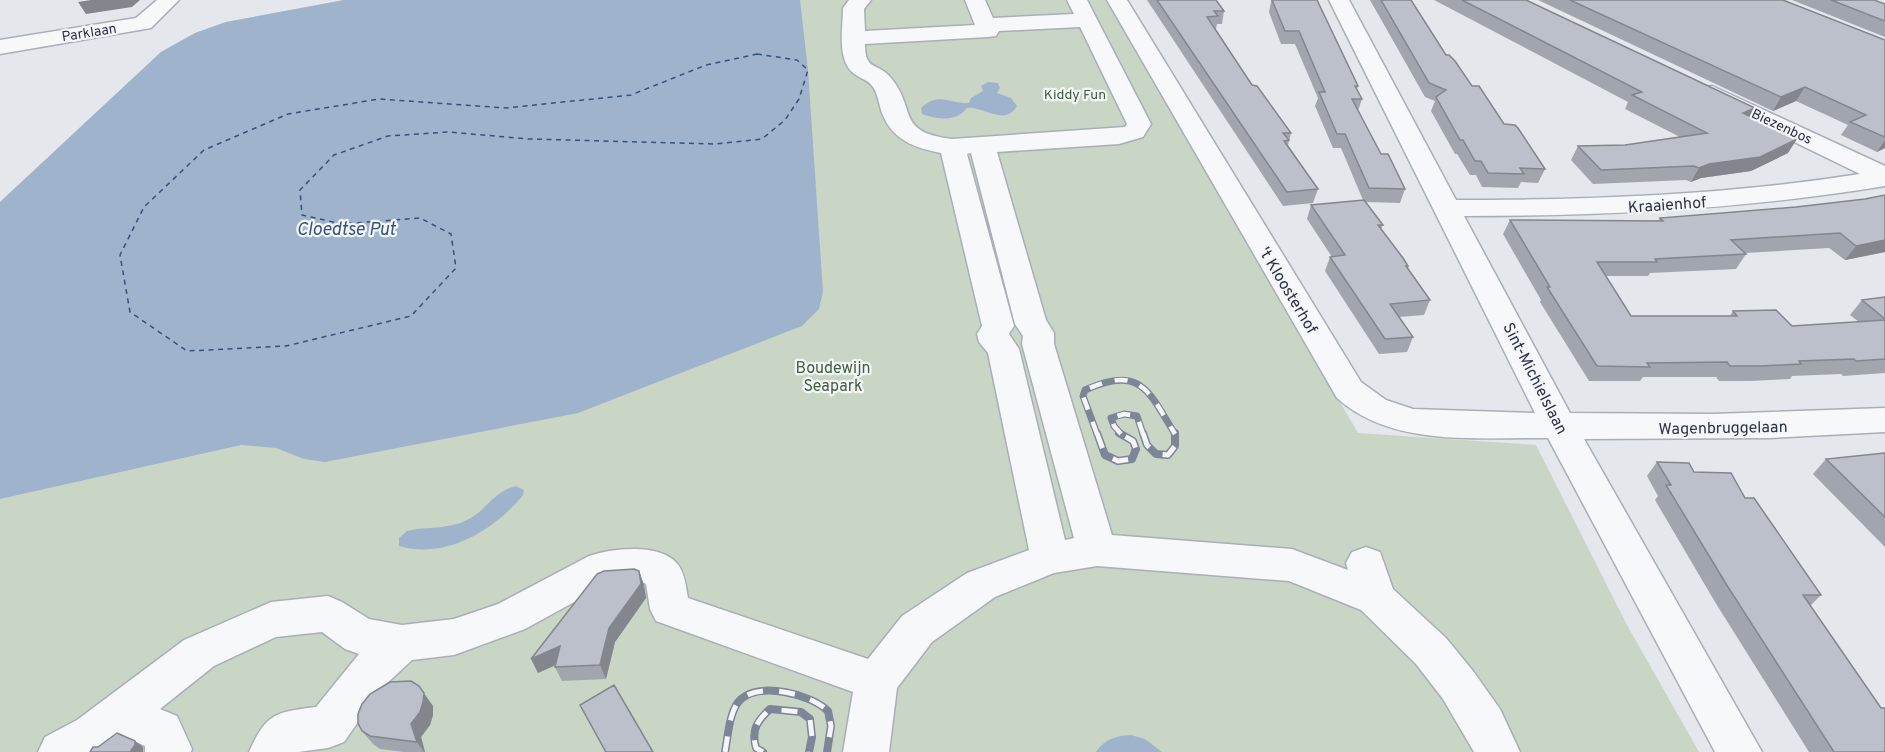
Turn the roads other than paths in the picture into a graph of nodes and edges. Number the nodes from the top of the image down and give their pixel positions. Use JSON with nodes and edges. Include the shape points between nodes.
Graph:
{"nodes":[{"id":1,"x":168,"y":0,"type":"edge"},
{"id":2,"x":861,"y":0,"type":"edge"},
{"id":3,"x":975,"y":0,"type":"edge"},
{"id":4,"x":1117,"y":0,"type":"edge"},
{"id":5,"x":1338,"y":0,"type":"edge"},
{"id":6,"x":1082,"y":10,"type":"edge"},
{"id":7,"x":986,"y":25,"type":"junction"},
{"id":8,"x":854,"y":38,"type":"junction"},
{"id":9,"x":0,"y":47,"type":"edge"},
{"id":10,"x":1695,"y":85,"type":"edge"},
{"id":11,"x":967,"y":146,"type":"junction"},
{"id":12,"x":1885,"y":177,"type":"edge"},
{"id":13,"x":1447,"y":208,"type":"junction"},
{"id":14,"x":1034,"y":334,"type":"junction"},
{"id":15,"x":1000,"y":337,"type":"junction"},
{"id":16,"x":1885,"y":420,"type":"edge"},
{"id":17,"x":1560,"y":426,"type":"junction"},
{"id":18,"x":1097,"y":550,"type":"junction"},
{"id":19,"x":1050,"y":558,"type":"junction"},
{"id":20,"x":402,"y":644,"type":"junction"},
{"id":21,"x":876,"y":681,"type":"junction"},
{"id":22,"x":91,"y":738,"type":"edge"},
{"id":23,"x":331,"y":740,"type":"edge"},
{"id":24,"x":168,"y":752,"type":"edge"},
{"id":25,"x":272,"y":752,"type":"edge"},
{"id":26,"x":866,"y":752,"type":"edge"},
{"id":27,"x":1497,"y":752,"type":"edge"},
{"id":28,"x":1739,"y":752,"type":"edge"}],
"edges":[{"from":1,"to":9,"type":"street","name":"Parklaan","via":[[143,23]]},
{"from":2,"to":8,"type":"street","via":[[853,8]]},
{"from":3,"to":7,"type":"street"},
{"from":4,"to":17,"type":"street","name":"'t Kloosterhof","via":[[1348,390],[1383,415],[1404,421]]},
{"from":5,"to":13,"type":"street","name":"Sint-Michielslaan"},
{"from":6,"to":7,"type":"street"},
{"from":6,"to":11,"type":"street","via":[[1139,124],[1134,132]]},
{"from":7,"to":8,"type":"street","via":[[988,31]]},
{"from":8,"to":11,"type":"street","via":[[855,62],[881,81],[896,122],[928,143]]},
{"from":10,"to":12,"type":"street","name":"Biezenbos"},
{"from":11,"to":14,"type":"street"},
{"from":11,"to":15,"type":"street"},
{"from":12,"to":13,"type":"street","name":"Kraaienhof","via":[[1799,192],[1668,204]]},
{"from":13,"to":17,"type":"street","name":"Sint-Michielslaan"},
{"from":14,"to":15,"type":"street","via":[[1029,350],[1016,352]]},
{"from":14,"to":18,"type":"street"},
{"from":15,"to":19,"type":"street"},
{"from":16,"to":17,"type":"street","name":"Wagenbruggelaan","via":[[1732,428]]},
{"from":17,"to":28,"type":"street","name":"Sint-Michielslaan"},
{"from":18,"to":19,"type":"street"},
{"from":18,"to":27,"type":"street","via":[[1292,565],[1371,580],[1431,651],[1451,691],[1484,724]]},
{"from":19,"to":21,"type":"street","via":[[981,585],[917,629]]},
{"from":20,"to":21,"type":"street","via":[[454,637],[511,617],[603,567],[645,564],[664,575],[670,609]]},
{"from":20,"to":22,"type":"street","via":[[360,636],[328,614],[271,620],[198,653]]},
{"from":20,"to":23,"type":"street","via":[[366,674]]},
{"from":21,"to":26,"type":"street"},
{"from":22,"to":24,"type":"street","via":[[161,731]]},
{"from":23,"to":25,"type":"street","via":[[286,732]]}]}
